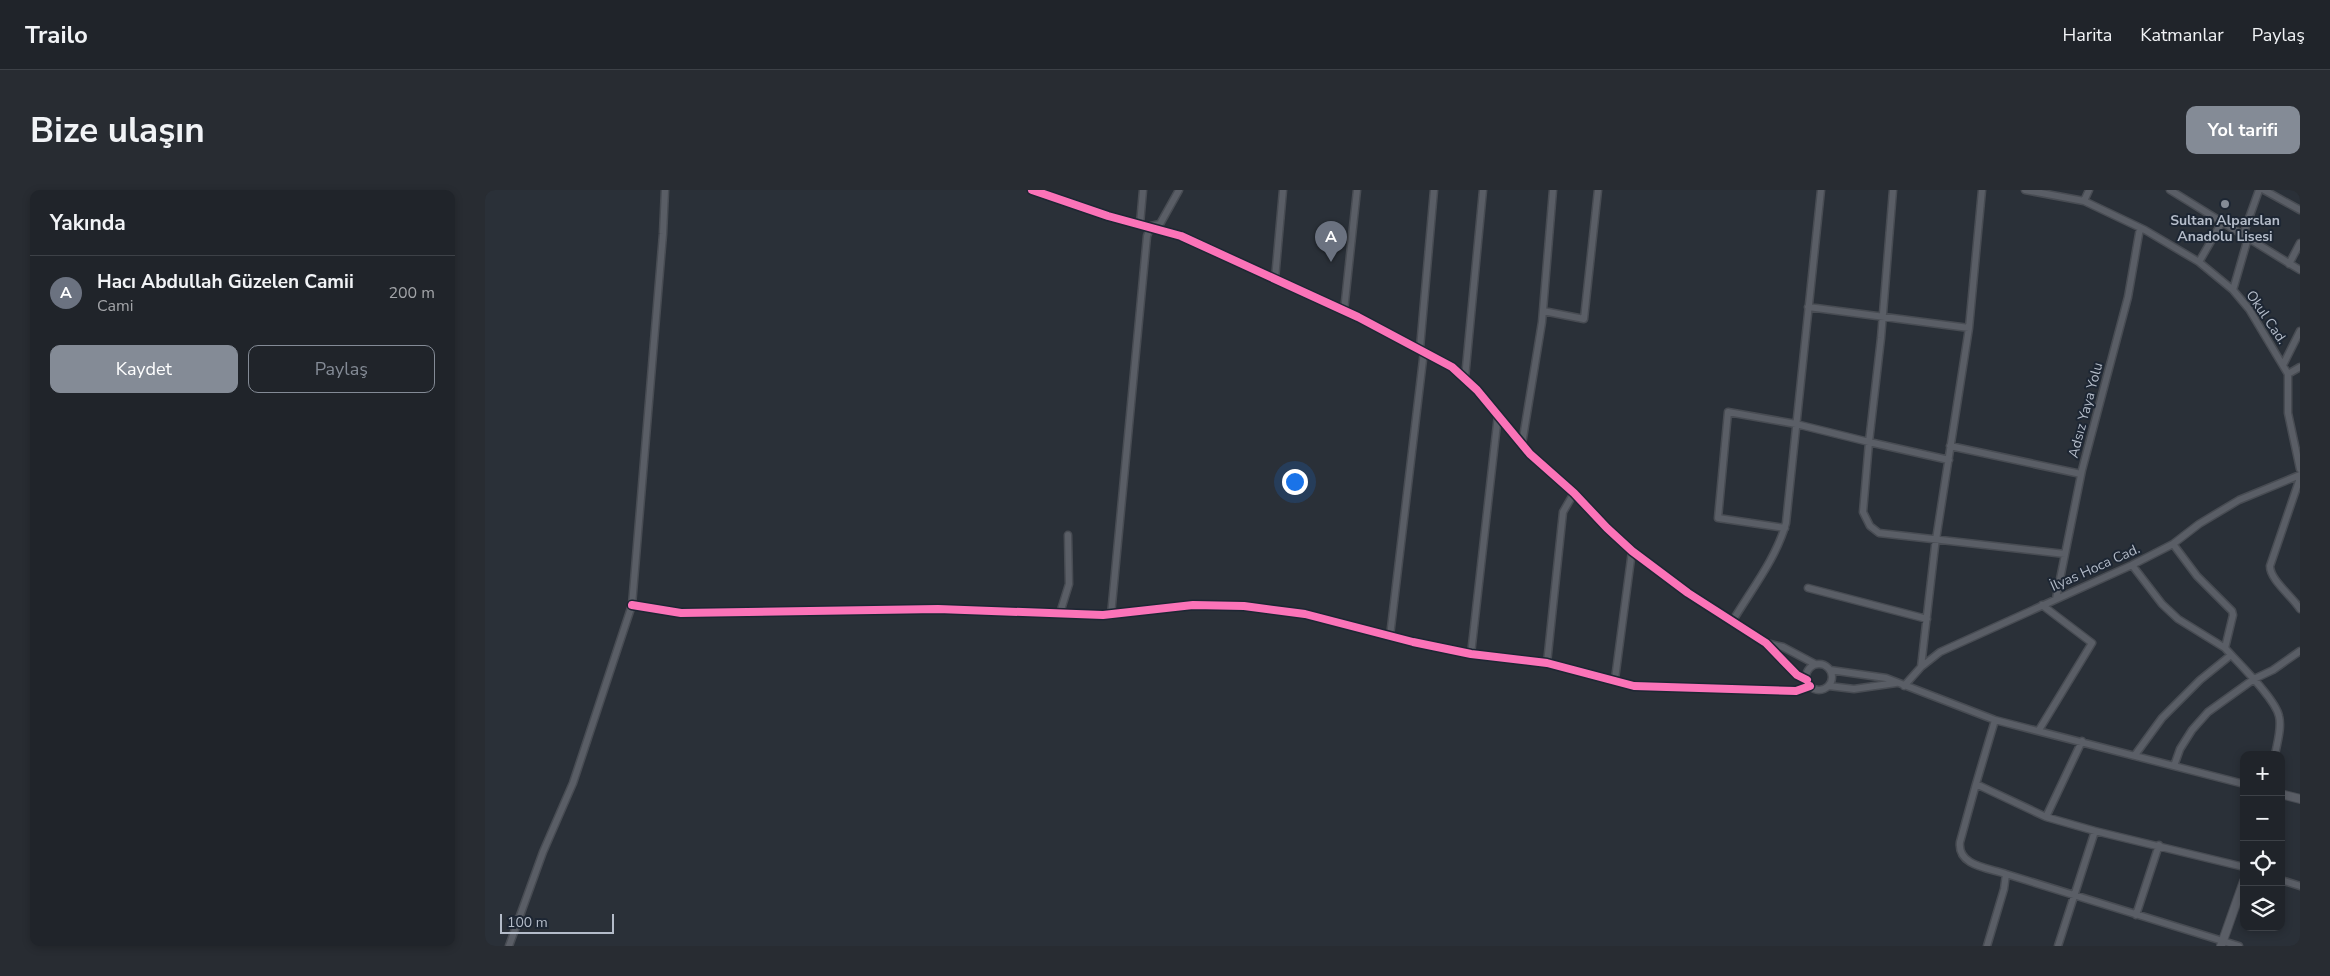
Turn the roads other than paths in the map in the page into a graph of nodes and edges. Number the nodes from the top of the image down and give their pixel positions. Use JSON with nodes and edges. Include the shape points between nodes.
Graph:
{"nodes":[{"id":1,"x":665,"y":190,"type":"edge"},
{"id":2,"x":1032,"y":190,"type":"edge"},
{"id":3,"x":1143,"y":190,"type":"edge"},
{"id":4,"x":1179,"y":190,"type":"edge"},
{"id":5,"x":1283,"y":190,"type":"edge"},
{"id":6,"x":1357,"y":190,"type":"edge"},
{"id":7,"x":1433,"y":190,"type":"edge"},
{"id":8,"x":1483,"y":190,"type":"edge"},
{"id":9,"x":1553,"y":190,"type":"edge"},
{"id":10,"x":1598,"y":190,"type":"edge"},
{"id":11,"x":1821,"y":190,"type":"edge"},
{"id":12,"x":1893,"y":190,"type":"edge"},
{"id":13,"x":1982,"y":190,"type":"edge"},
{"id":14,"x":2025,"y":190,"type":"edge"},
{"id":15,"x":2089,"y":190,"type":"edge"},
{"id":16,"x":2171,"y":190,"type":"edge"},
{"id":17,"x":2259,"y":190,"type":"edge"},
{"id":18,"x":2264,"y":190,"type":"edge"},
{"id":19,"x":2084,"y":201,"type":"junction"},
{"id":20,"x":2300,"y":210,"type":"edge"},
{"id":21,"x":2222,"y":222,"type":"junction"},
{"id":22,"x":1140,"y":224,"type":"junction"},
{"id":23,"x":1151,"y":226,"type":"junction"},
{"id":24,"x":2141,"y":228,"type":"junction"},
{"id":25,"x":2245,"y":237,"type":"junction"},
{"id":26,"x":2300,"y":243,"type":"edge"},
{"id":27,"x":2199,"y":262,"type":"junction"},
{"id":28,"x":2289,"y":264,"type":"junction"},
{"id":29,"x":2300,"y":270,"type":"edge"},
{"id":30,"x":1275,"y":279,"type":"junction"},
{"id":31,"x":2233,"y":290,"type":"junction"},
{"id":32,"x":1809,"y":307,"type":"junction"},
{"id":33,"x":1543,"y":310,"type":"junction"},
{"id":34,"x":1344,"y":311,"type":"junction"},
{"id":35,"x":1883,"y":317,"type":"junction"},
{"id":36,"x":1969,"y":328,"type":"junction"},
{"id":37,"x":2300,"y":331,"type":"edge"},
{"id":38,"x":1422,"y":350,"type":"junction"},
{"id":39,"x":2283,"y":365,"type":"junction"},
{"id":40,"x":2300,"y":367,"type":"edge"},
{"id":41,"x":2288,"y":374,"type":"junction"},
{"id":42,"x":1465,"y":378,"type":"junction"},
{"id":43,"x":1498,"y":415,"type":"junction"},
{"id":44,"x":1796,"y":424,"type":"junction"},
{"id":45,"x":1869,"y":442,"type":"junction"},
{"id":46,"x":1522,"y":444,"type":"junction"},
{"id":47,"x":1950,"y":446,"type":"junction"},
{"id":48,"x":1949,"y":460,"type":"junction"},
{"id":49,"x":2300,"y":469,"type":"edge"},
{"id":50,"x":2081,"y":474,"type":"junction"},
{"id":51,"x":2300,"y":477,"type":"edge"},
{"id":52,"x":1573,"y":493,"type":"junction"},
{"id":53,"x":1785,"y":528,"type":"junction"},
{"id":54,"x":1068,"y":534,"type":"dead end"},
{"id":55,"x":1935,"y":540,"type":"junction"},
{"id":56,"x":2173,"y":544,"type":"junction"},
{"id":57,"x":1632,"y":551,"type":"junction"},
{"id":58,"x":2065,"y":554,"type":"junction"},
{"id":59,"x":2133,"y":565,"type":"junction"},
{"id":60,"x":1808,"y":588,"type":"dead end"},
{"id":61,"x":2056,"y":598,"type":"junction"},
{"id":62,"x":632,"y":605,"type":"junction"},
{"id":63,"x":2042,"y":605,"type":"junction"},
{"id":64,"x":2300,"y":609,"type":"edge"},
{"id":65,"x":1060,"y":613,"type":"junction"},
{"id":66,"x":1111,"y":614,"type":"junction"},
{"id":67,"x":1927,"y":619,"type":"junction"},
{"id":68,"x":1731,"y":622,"type":"junction"},
{"id":69,"x":1391,"y":636,"type":"junction"},
{"id":70,"x":1766,"y":643,"type":"junction"},
{"id":71,"x":2225,"y":648,"type":"junction"},
{"id":72,"x":2300,"y":651,"type":"edge"},
{"id":73,"x":1471,"y":654,"type":"junction"},
{"id":74,"x":2231,"y":655,"type":"junction"},
{"id":75,"x":1547,"y":662,"type":"junction"},
{"id":76,"x":1815,"y":664,"type":"junction"},
{"id":77,"x":1921,"y":667,"type":"junction"},
{"id":78,"x":1831,"y":670,"type":"junction"},
{"id":79,"x":1615,"y":679,"type":"junction"},
{"id":80,"x":2254,"y":679,"type":"junction"},
{"id":81,"x":1808,"y":683,"type":"junction"},
{"id":82,"x":1896,"y":684,"type":"junction"},
{"id":83,"x":1829,"y":686,"type":"junction"},
{"id":84,"x":1904,"y":686,"type":"junction"},
{"id":85,"x":1995,"y":720,"type":"junction"},
{"id":86,"x":2039,"y":730,"type":"junction"},
{"id":87,"x":2082,"y":741,"type":"junction"},
{"id":88,"x":2276,"y":751,"type":"edge"},
{"id":89,"x":2135,"y":755,"type":"junction"},
{"id":90,"x":2174,"y":766,"type":"junction"},
{"id":91,"x":2240,"y":783,"type":"edge"},
{"id":92,"x":1976,"y":784,"type":"junction"},
{"id":93,"x":2285,"y":795,"type":"edge"},
{"id":94,"x":2300,"y":799,"type":"edge"},
{"id":95,"x":2046,"y":817,"type":"junction"},
{"id":96,"x":2095,"y":831,"type":"junction"},
{"id":97,"x":2159,"y":845,"type":"junction"},
{"id":98,"x":2240,"y":866,"type":"edge"},
{"id":99,"x":2006,"y":874,"type":"junction"},
{"id":100,"x":2285,"y":881,"type":"edge"},
{"id":101,"x":2243,"y":886,"type":"edge"},
{"id":102,"x":2300,"y":886,"type":"edge"},
{"id":103,"x":2074,"y":895,"type":"junction"},
{"id":104,"x":2137,"y":915,"type":"junction"},
{"id":105,"x":2222,"y":943,"type":"edge"},
{"id":106,"x":509,"y":946,"type":"edge"},
{"id":107,"x":1987,"y":946,"type":"edge"},
{"id":108,"x":2058,"y":946,"type":"edge"},
{"id":109,"x":2239,"y":946,"type":"edge"}],
"edges":[{"from":1,"to":62,"type":"street"},
{"from":2,"to":22,"type":"street"},
{"from":3,"to":22,"type":"street"},
{"from":4,"to":23,"type":"street","via":[[1161,224]]},
{"from":5,"to":30,"type":"street"},
{"from":6,"to":34,"type":"street"},
{"from":7,"to":38,"type":"street"},
{"from":8,"to":42,"type":"street"},
{"from":9,"to":33,"type":"street"},
{"from":10,"to":33,"type":"street","via":[[1584,319]]},
{"from":11,"to":32,"type":"street"},
{"from":12,"to":35,"type":"street"},
{"from":13,"to":36,"type":"street"},
{"from":14,"to":19,"type":"street","name":"Okul Cad."},
{"from":15,"to":19,"type":"street"},
{"from":16,"to":21,"type":"street"},
{"from":17,"to":25,"type":"street"},
{"from":18,"to":20,"type":"street"},
{"from":19,"to":24,"type":"street","name":"Okul Cad."},
{"from":21,"to":25,"type":"street"},
{"from":21,"to":27,"type":"street"},
{"from":22,"to":23,"type":"street"},
{"from":23,"to":30,"type":"street","via":[[1181,236]]},
{"from":23,"to":66,"type":"street","via":[[1147,236]]},
{"from":24,"to":27,"type":"street","name":"Okul Cad."},
{"from":24,"to":50,"type":"street","name":"Adsız Yaya Yolu","via":[[2128,298]]},
{"from":25,"to":28,"type":"street"},
{"from":25,"to":31,"type":"street"},
{"from":26,"to":28,"type":"street"},
{"from":27,"to":31,"type":"street","name":"Okul Cad."},
{"from":28,"to":29,"type":"street"},
{"from":30,"to":34,"type":"street"},
{"from":31,"to":39,"type":"street","name":"Okul Cad.","via":[[2249,309]]},
{"from":32,"to":35,"type":"street"},
{"from":32,"to":44,"type":"street"},
{"from":33,"to":46,"type":"street"},
{"from":34,"to":38,"type":"street"},
{"from":35,"to":36,"type":"street"},
{"from":35,"to":45,"type":"street"},
{"from":36,"to":47,"type":"street"},
{"from":37,"to":39,"type":"street"},
{"from":38,"to":42,"type":"street"},
{"from":38,"to":69,"type":"street"},
{"from":39,"to":41,"type":"street","name":"Okul Cad."},
{"from":40,"to":41,"type":"street"},
{"from":41,"to":49,"type":"street","name":"Okul Cad.","via":[[2288,413]]},
{"from":42,"to":43,"type":"street"},
{"from":43,"to":46,"type":"street"},
{"from":43,"to":73,"type":"street"},
{"from":44,"to":45,"type":"street"},
{"from":44,"to":53,"type":"street"},
{"from":44,"to":53,"type":"street","via":[[1728,412],[1718,518]]},
{"from":45,"to":48,"type":"street"},
{"from":45,"to":55,"type":"street","via":[[1863,506],[1869,526],[1885,534]]},
{"from":46,"to":52,"type":"street"},
{"from":47,"to":48,"type":"street"},
{"from":47,"to":50,"type":"street"},
{"from":48,"to":55,"type":"street"},
{"from":50,"to":58,"type":"street","name":"Adsız Yaya Yolu"},
{"from":51,"to":56,"type":"street","name":"İlyas Hoca Cad.","via":[[2239,500]]},
{"from":51,"to":64,"type":"street","via":[[2270,566],[2273,577]]},
{"from":52,"to":57,"type":"street"},
{"from":52,"to":75,"type":"street","via":[[1563,512]]},
{"from":53,"to":68,"type":"street","via":[[1773,555]]},
{"from":54,"to":65,"type":"street","via":[[1069,584]]},
{"from":55,"to":58,"type":"street"},
{"from":55,"to":67,"type":"street"},
{"from":56,"to":59,"type":"street","name":"İlyas Hoca Cad."},
{"from":56,"to":71,"type":"street","via":[[2197,576],[2232,611]]},
{"from":57,"to":68,"type":"street"},
{"from":57,"to":79,"type":"street"},
{"from":58,"to":61,"type":"street","name":"Adsız Yaya Yolu"},
{"from":59,"to":61,"type":"street","name":"İlyas Hoca Cad."},
{"from":59,"to":71,"type":"street","via":[[2161,604]]},
{"from":60,"to":67,"type":"street"},
{"from":61,"to":63,"type":"street","name":"İlyas Hoca Cad."},
{"from":62,"to":65,"type":"street","via":[[681,613],[938,609]]},
{"from":62,"to":106,"type":"street","via":[[573,783],[543,852]]},
{"from":63,"to":77,"type":"street","name":"İlyas Hoca Cad.","via":[[1940,652]]},
{"from":63,"to":86,"type":"street","via":[[2092,644]]},
{"from":65,"to":66,"type":"street"},
{"from":66,"to":69,"type":"street","via":[[1193,605],[1244,606],[1305,614]]},
{"from":67,"to":77,"type":"street"},
{"from":68,"to":70,"type":"street"},
{"from":69,"to":73,"type":"street"},
{"from":70,"to":76,"type":"street","via":[[1783,647]]},
{"from":70,"to":81,"type":"street"},
{"from":71,"to":74,"type":"street"},
{"from":72,"to":80,"type":"street"},
{"from":73,"to":75,"type":"street"},
{"from":74,"to":80,"type":"street"},
{"from":74,"to":89,"type":"street","via":[[2162,718]]},
{"from":75,"to":79,"type":"street"},
{"from":76,"to":78,"type":"street"},
{"from":76,"to":81,"type":"street","via":[[1808,670]]},
{"from":77,"to":84,"type":"street","name":"İlyas Hoca Cad."},
{"from":78,"to":82,"type":"street","via":[[1886,678]]},
{"from":78,"to":83,"type":"street"},
{"from":79,"to":81,"type":"street","via":[[1634,686],[1795,691]]},
{"from":80,"to":88,"type":"street","via":[[2279,714]]},
{"from":80,"to":90,"type":"street","via":[[2207,712],[2191,730]]},
{"from":81,"to":83,"type":"street","via":[[1819,690]]},
{"from":82,"to":83,"type":"street","via":[[1854,689]]},
{"from":82,"to":84,"type":"street"},
{"from":84,"to":85,"type":"street"},
{"from":85,"to":86,"type":"street"},
{"from":85,"to":92,"type":"street"},
{"from":86,"to":87,"type":"street"},
{"from":87,"to":89,"type":"street"},
{"from":87,"to":95,"type":"street"},
{"from":89,"to":90,"type":"street"},
{"from":90,"to":91,"type":"street"},
{"from":92,"to":95,"type":"street"},
{"from":92,"to":99,"type":"street","via":[[1959,850],[1967,860]]},
{"from":93,"to":94,"type":"street"},
{"from":95,"to":96,"type":"street"},
{"from":96,"to":97,"type":"street"},
{"from":96,"to":103,"type":"street"},
{"from":97,"to":98,"type":"street"},
{"from":97,"to":104,"type":"street"},
{"from":99,"to":103,"type":"street"},
{"from":99,"to":107,"type":"street"},
{"from":100,"to":102,"type":"street"},
{"from":101,"to":105,"type":"street"},
{"from":103,"to":104,"type":"street"},
{"from":103,"to":108,"type":"street"},
{"from":104,"to":105,"type":"street"},
{"from":105,"to":109,"type":"street"}]}
